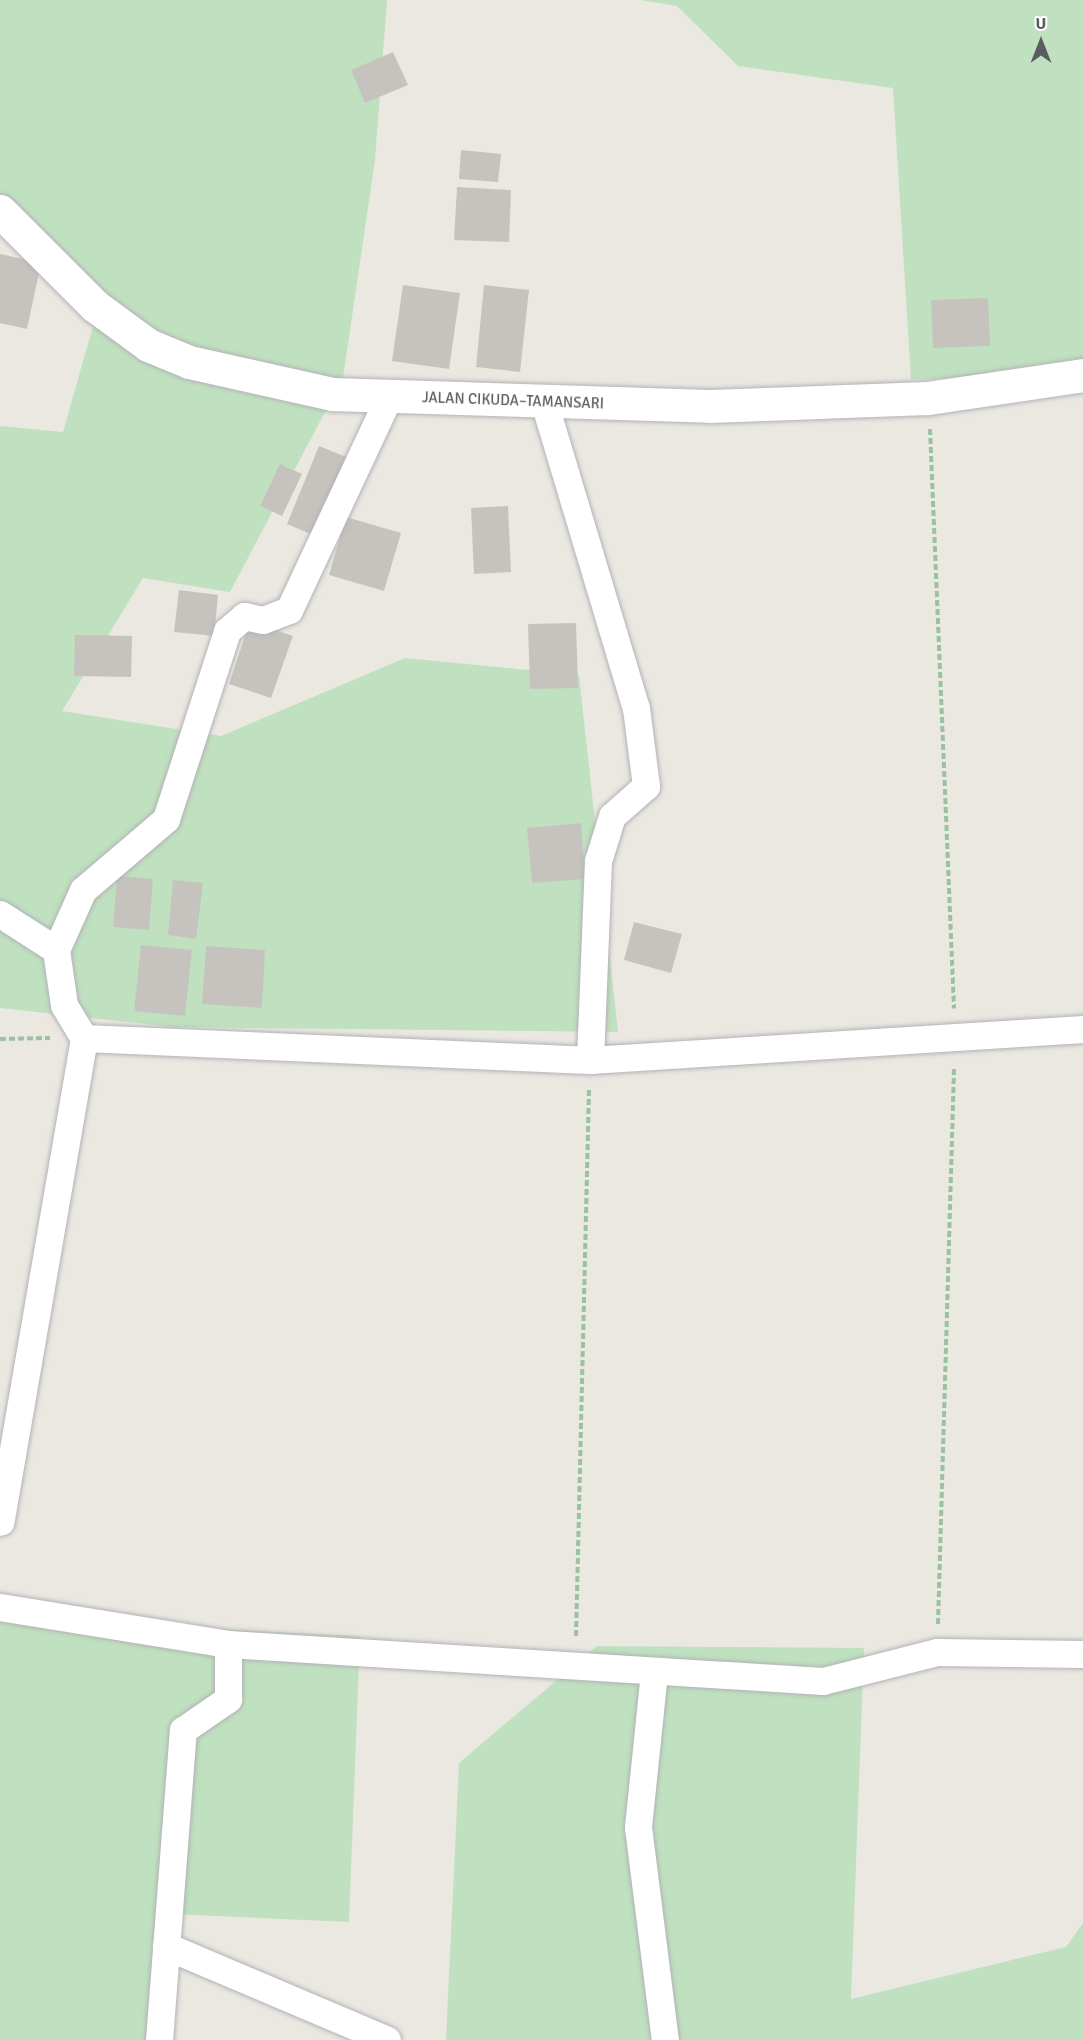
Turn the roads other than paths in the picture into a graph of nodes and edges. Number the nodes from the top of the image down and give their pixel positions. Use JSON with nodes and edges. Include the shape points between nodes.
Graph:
{"nodes":[{"id":1,"x":0,"y":211,"type":"edge"},
{"id":2,"x":1083,"y":375,"type":"edge"},
{"id":3,"x":389,"y":397,"type":"junction"},
{"id":4,"x":544,"y":402,"type":"junction"},
{"id":5,"x":0,"y":914,"type":"edge"},
{"id":6,"x":56,"y":950,"type":"junction"},
{"id":7,"x":1083,"y":1029,"type":"edge"},
{"id":8,"x":84,"y":1038,"type":"junction"},
{"id":9,"x":590,"y":1060,"type":"junction"},
{"id":10,"x":0,"y":1522,"type":"edge"},
{"id":11,"x":0,"y":1607,"type":"edge"},
{"id":12,"x":228,"y":1644,"type":"junction"},
{"id":13,"x":1083,"y":1654,"type":"edge"},
{"id":14,"x":654,"y":1671,"type":"junction"},
{"id":15,"x":166,"y":1946,"type":"junction"},
{"id":16,"x":159,"y":2040,"type":"edge"},
{"id":17,"x":387,"y":2040,"type":"edge"},
{"id":18,"x":665,"y":2040,"type":"edge"}],
"edges":[{"from":1,"to":3,"type":"street","name":"JALAN CIKUDA–TAMANSARI","via":[[95,306],[148,345],[189,362],[332,394]]},
{"from":2,"to":4,"type":"street","name":"JALAN CIKUDA–TAMANSARI","via":[[928,398],[710,406]]},
{"from":3,"to":4,"type":"street","name":"JALAN CIKUDA–TAMANSARI"},
{"from":3,"to":6,"type":"street","via":[[289,610],[262,620],[244,616],[227,631],[166,819],[83,890]]},
{"from":4,"to":9,"type":"street","via":[[636,708],[646,786],[612,816],[598,861]]},
{"from":5,"to":6,"type":"street"},
{"from":6,"to":8,"type":"street","via":[[64,1005]]},
{"from":7,"to":9,"type":"street"},
{"from":8,"to":9,"type":"street"},
{"from":8,"to":10,"type":"street"},
{"from":11,"to":12,"type":"street"},
{"from":12,"to":14,"type":"street"},
{"from":12,"to":15,"type":"street","via":[[228,1699],[183,1730]]},
{"from":13,"to":14,"type":"street","via":[[937,1652],[823,1681]]},
{"from":14,"to":18,"type":"street","via":[[638,1827]]},
{"from":15,"to":16,"type":"street"},
{"from":15,"to":17,"type":"street"}]}
